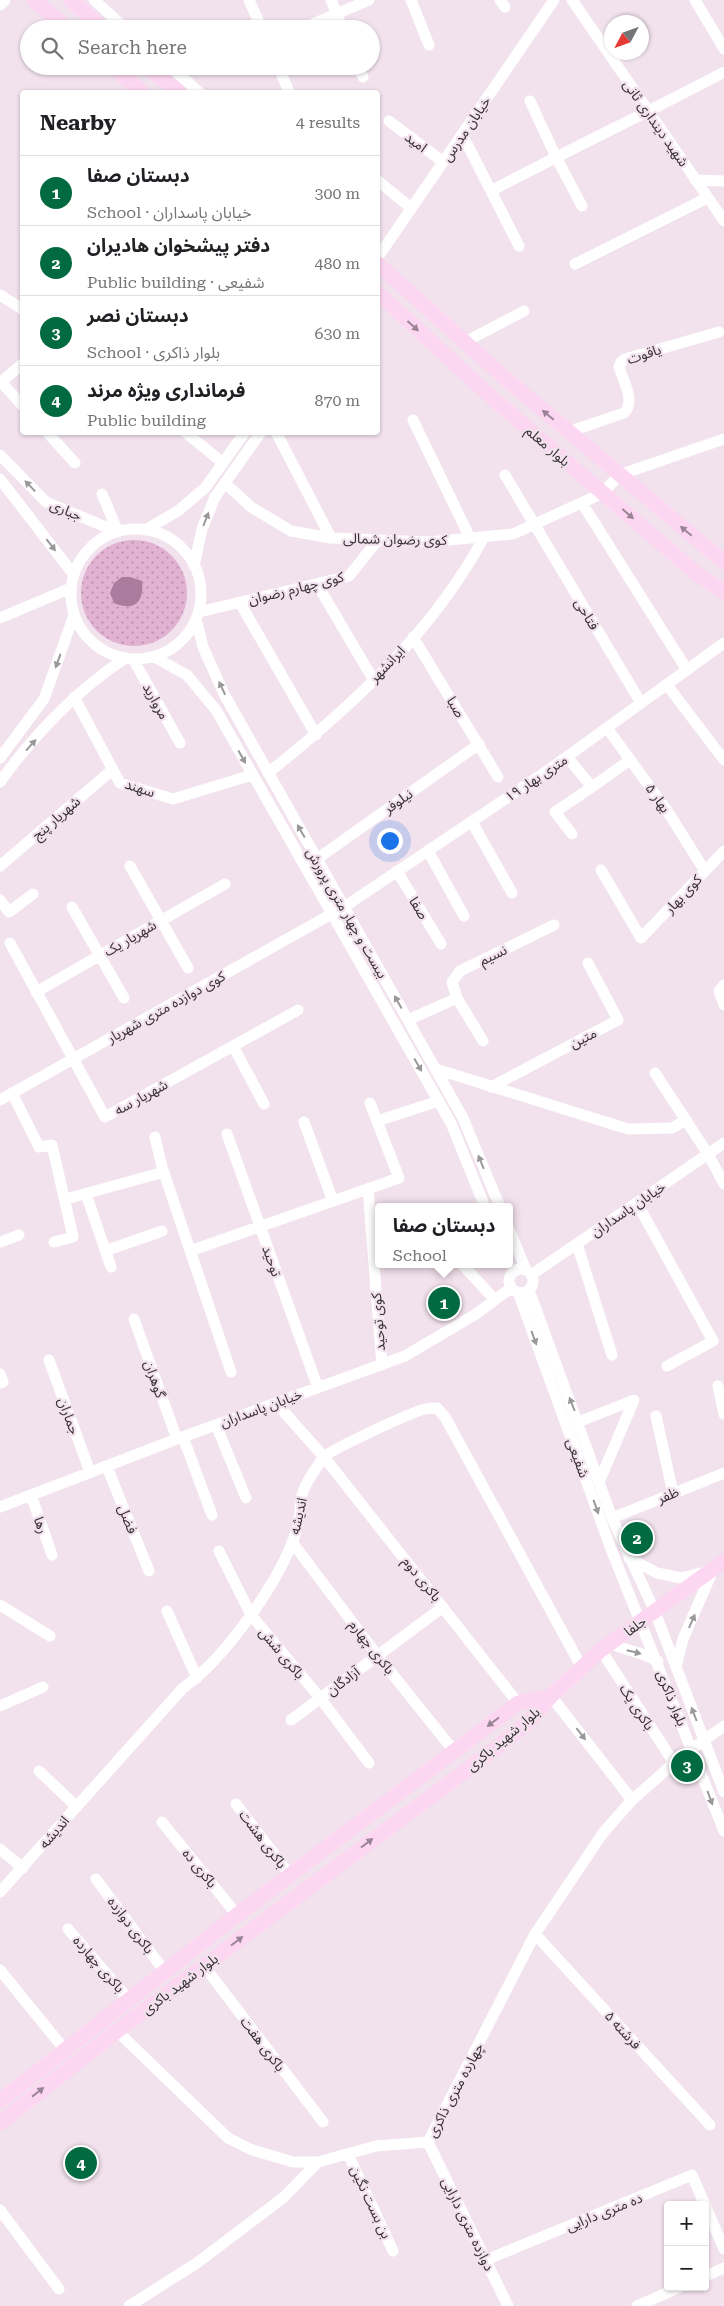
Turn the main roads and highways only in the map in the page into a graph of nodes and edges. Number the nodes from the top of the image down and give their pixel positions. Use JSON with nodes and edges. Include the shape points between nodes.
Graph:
{"nodes":[{"id":1,"x":34,"y":0,"type":"edge"},
{"id":2,"x":71,"y":0,"type":"edge"},
{"id":3,"x":57,"y":20,"type":"edge"},
{"id":4,"x":93,"y":20,"type":"edge"},
{"id":5,"x":122,"y":75,"type":"edge"},
{"id":6,"x":157,"y":75,"type":"edge"},
{"id":7,"x":140,"y":90,"type":"edge"},
{"id":8,"x":176,"y":90,"type":"edge"},
{"id":9,"x":380,"y":266,"type":"edge"},
{"id":10,"x":380,"y":295,"type":"edge"},
{"id":11,"x":724,"y":562,"type":"edge"},
{"id":12,"x":724,"y":592,"type":"edge"},
{"id":13,"x":718,"y":1566,"type":"edge"},
{"id":14,"x":551,"y":1696,"type":"junction"},
{"id":15,"x":0,"y":2101,"type":"edge"},
{"id":16,"x":0,"y":2122,"type":"edge"}],
"edges":[{"from":1,"to":3,"type":"main road"},
{"from":2,"to":4,"type":"main road"},
{"from":5,"to":7,"type":"main road"},
{"from":6,"to":8,"type":"main road"},
{"from":11,"to":9,"type":"main road","name":"بلوار معلم","one_way":true,"via":[[568,432]]},
{"from":10,"to":12,"type":"main road","name":"بلوار معلم","one_way":true,"via":[[490,396],[697,574]]},
{"from":13,"to":14,"type":"main road","name":"جلفا","via":[[581,1666]]},
{"from":14,"to":15,"type":"main road","name":"بلوار شهید باکری","one_way":true,"via":[[518,1703],[290,1874]]},
{"from":16,"to":14,"type":"main road","name":"بلوار شهید باکری","one_way":true,"via":[[500,1745],[530,1721]]}]}
